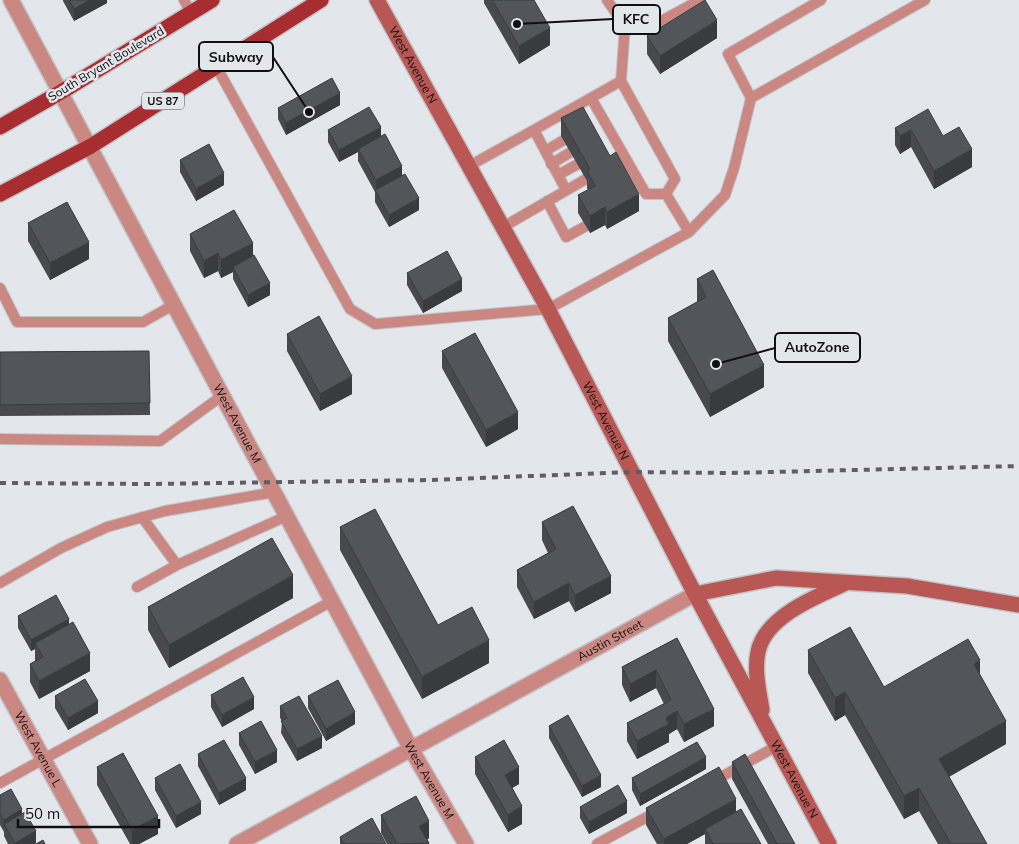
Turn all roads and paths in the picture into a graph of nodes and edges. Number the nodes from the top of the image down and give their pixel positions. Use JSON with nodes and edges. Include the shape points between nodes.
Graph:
{"nodes":[{"id":1,"x":11,"y":0,"type":"edge"},
{"id":2,"x":212,"y":0,"type":"edge"},
{"id":3,"x":321,"y":0,"type":"edge"},
{"id":4,"x":378,"y":0,"type":"edge"},
{"id":5,"x":607,"y":0,"type":"edge"},
{"id":6,"x":700,"y":0,"type":"edge"},
{"id":7,"x":821,"y":0,"type":"edge"},
{"id":8,"x":925,"y":0,"type":"edge"},
{"id":9,"x":188,"y":6,"type":"edge"},
{"id":10,"x":625,"y":26,"type":"junction"},
{"id":11,"x":216,"y":66,"type":"junction"},
{"id":12,"x":621,"y":81,"type":"junction"},
{"id":13,"x":61,"y":92,"type":"junction"},
{"id":14,"x":591,"y":98,"type":"junction"},
{"id":15,"x":750,"y":98,"type":"junction"},
{"id":16,"x":602,"y":118,"type":"junction"},
{"id":17,"x":591,"y":125,"type":"edge"},
{"id":18,"x":0,"y":127,"type":"edge"},
{"id":19,"x":534,"y":130,"type":"junction"},
{"id":20,"x":610,"y":130,"type":"junction"},
{"id":21,"x":598,"y":138,"type":"edge"},
{"id":22,"x":564,"y":140,"type":"edge"},
{"id":23,"x":616,"y":142,"type":"junction"},
{"id":24,"x":91,"y":146,"type":"junction"},
{"id":25,"x":604,"y":149,"type":"edge"},
{"id":26,"x":545,"y":151,"type":"junction"},
{"id":27,"x":571,"y":152,"type":"edge"},
{"id":28,"x":625,"y":158,"type":"junction"},
{"id":29,"x":551,"y":164,"type":"junction"},
{"id":30,"x":578,"y":164,"type":"edge"},
{"id":31,"x":613,"y":164,"type":"edge"},
{"id":32,"x":469,"y":166,"type":"junction"},
{"id":33,"x":558,"y":175,"type":"junction"},
{"id":34,"x":586,"y":179,"type":"edge"},
{"id":35,"x":566,"y":190,"type":"junction"},
{"id":36,"x":0,"y":194,"type":"edge"},
{"id":37,"x":666,"y":194,"type":"junction"},
{"id":38,"x":547,"y":201,"type":"junction"},
{"id":39,"x":503,"y":226,"type":"junction"},
{"id":40,"x":586,"y":226,"type":"edge"},
{"id":41,"x":689,"y":232,"type":"junction"},
{"id":42,"x":0,"y":288,"type":"edge"},
{"id":43,"x":175,"y":304,"type":"junction"},
{"id":44,"x":548,"y":309,"type":"junction"},
{"id":45,"x":223,"y":395,"type":"junction"},
{"id":46,"x":0,"y":439,"type":"edge"},
{"id":47,"x":275,"y":492,"type":"junction"},
{"id":48,"x":287,"y":516,"type":"junction"},
{"id":49,"x":142,"y":517,"type":"junction"},
{"id":50,"x":177,"y":565,"type":"junction"},
{"id":51,"x":847,"y":582,"type":"junction"},
{"id":52,"x":0,"y":583,"type":"edge"},
{"id":53,"x":137,"y":587,"type":"dead end"},
{"id":54,"x":695,"y":594,"type":"junction"},
{"id":55,"x":332,"y":601,"type":"junction"},
{"id":56,"x":1019,"y":605,"type":"edge"},
{"id":57,"x":0,"y":680,"type":"edge"},
{"id":58,"x":764,"y":721,"type":"junction"},
{"id":59,"x":777,"y":746,"type":"junction"},
{"id":60,"x":411,"y":749,"type":"junction"},
{"id":61,"x":43,"y":759,"type":"junction"},
{"id":62,"x":0,"y":783,"type":"edge"},
{"id":63,"x":700,"y":788,"type":"edge"},
{"id":64,"x":666,"y":807,"type":"edge"},
{"id":65,"x":90,"y":844,"type":"edge"},
{"id":66,"x":237,"y":844,"type":"edge"},
{"id":67,"x":466,"y":844,"type":"edge"},
{"id":68,"x":597,"y":844,"type":"edge"},
{"id":69,"x":829,"y":844,"type":"edge"}],
"edges":[{"from":1,"to":13,"type":"street","name":"West Avenue M"},
{"from":2,"to":9,"type":"main road","name":"South Bryant Boulevard"},
{"from":3,"to":11,"type":"main road","number":"US 87"},
{"from":4,"to":32,"type":"main road","name":"West Avenue N"},
{"from":5,"to":10,"type":"lane"},
{"from":6,"to":10,"type":"lane","via":[[652,26]]},
{"from":7,"to":15,"type":"lane","via":[[728,54]]},
{"from":8,"to":15,"type":"lane"},
{"from":9,"to":13,"type":"main road","name":"South Bryant Boulevard"},
{"from":10,"to":12,"type":"lane"},
{"from":11,"to":24,"type":"main road","number":"US 87"},
{"from":11,"to":44,"type":"lane","via":[[350,309],[375,324]]},
{"from":12,"to":14,"type":"lane"},
{"from":12,"to":37,"type":"lane","via":[[675,179]]},
{"from":13,"to":18,"type":"main road","name":"South Bryant Boulevard"},
{"from":13,"to":24,"type":"street","name":"West Avenue M"},
{"from":14,"to":16,"type":"lane"},
{"from":14,"to":19,"type":"lane"},
{"from":15,"to":41,"type":"lane","via":[[725,195]]},
{"from":16,"to":17,"type":"lane"},
{"from":16,"to":20,"type":"lane"},
{"from":19,"to":26,"type":"lane"},
{"from":19,"to":32,"type":"lane"},
{"from":20,"to":21,"type":"lane"},
{"from":20,"to":23,"type":"lane"},
{"from":22,"to":26,"type":"lane"},
{"from":23,"to":25,"type":"lane"},
{"from":23,"to":28,"type":"lane"},
{"from":24,"to":36,"type":"main road","number":"US 87"},
{"from":24,"to":43,"type":"street","name":"West Avenue M"},
{"from":26,"to":29,"type":"lane"},
{"from":27,"to":29,"type":"lane"},
{"from":28,"to":31,"type":"lane"},
{"from":28,"to":37,"type":"lane","via":[[643,196]]},
{"from":29,"to":33,"type":"lane"},
{"from":30,"to":33,"type":"lane"},
{"from":32,"to":39,"type":"main road","name":"West Avenue N"},
{"from":33,"to":35,"type":"lane"},
{"from":34,"to":35,"type":"lane"},
{"from":35,"to":38,"type":"lane"},
{"from":37,"to":41,"type":"lane"},
{"from":38,"to":39,"type":"lane"},
{"from":38,"to":40,"type":"lane","via":[[566,237]]},
{"from":39,"to":44,"type":"main road","name":"West Avenue N"},
{"from":41,"to":44,"type":"lane"},
{"from":42,"to":43,"type":"lane","via":[[18,322],[143,322]]},
{"from":43,"to":45,"type":"street","name":"West Avenue M"},
{"from":44,"to":54,"type":"main road","name":"West Avenue N"},
{"from":45,"to":46,"type":"lane","via":[[160,441]]},
{"from":45,"to":47,"type":"street","name":"West Avenue M"},
{"from":47,"to":48,"type":"street","name":"West Avenue M"},
{"from":47,"to":49,"type":"lane"},
{"from":48,"to":50,"type":"lane"},
{"from":48,"to":55,"type":"street","name":"West Avenue M"},
{"from":49,"to":50,"type":"lane"},
{"from":49,"to":52,"type":"lane","via":[[107,527],[61,548]]},
{"from":50,"to":53,"type":"lane"},
{"from":51,"to":54,"type":"main road","name":"Austin Street","via":[[776,578]]},
{"from":51,"to":56,"type":"main road","name":"Austin Street","via":[[908,586]]},
{"from":51,"to":58,"type":"main road","via":[[785,615],[767,633],[758,650],[756,672]]},
{"from":54,"to":58,"type":"main road","name":"West Avenue N"},
{"from":54,"to":60,"type":"street","name":"Austin Street"},
{"from":55,"to":60,"type":"street","name":"West Avenue M"},
{"from":55,"to":61,"type":"lane"},
{"from":57,"to":61,"type":"street","name":"West Avenue L"},
{"from":58,"to":59,"type":"main road","name":"West Avenue N"},
{"from":59,"to":63,"type":"lane"},
{"from":59,"to":69,"type":"main road","name":"West Avenue N"},
{"from":60,"to":66,"type":"street","name":"Austin Street"},
{"from":60,"to":67,"type":"street","name":"West Avenue M"},
{"from":61,"to":62,"type":"lane"},
{"from":61,"to":65,"type":"street","name":"West Avenue L"},
{"from":64,"to":68,"type":"lane"}]}
